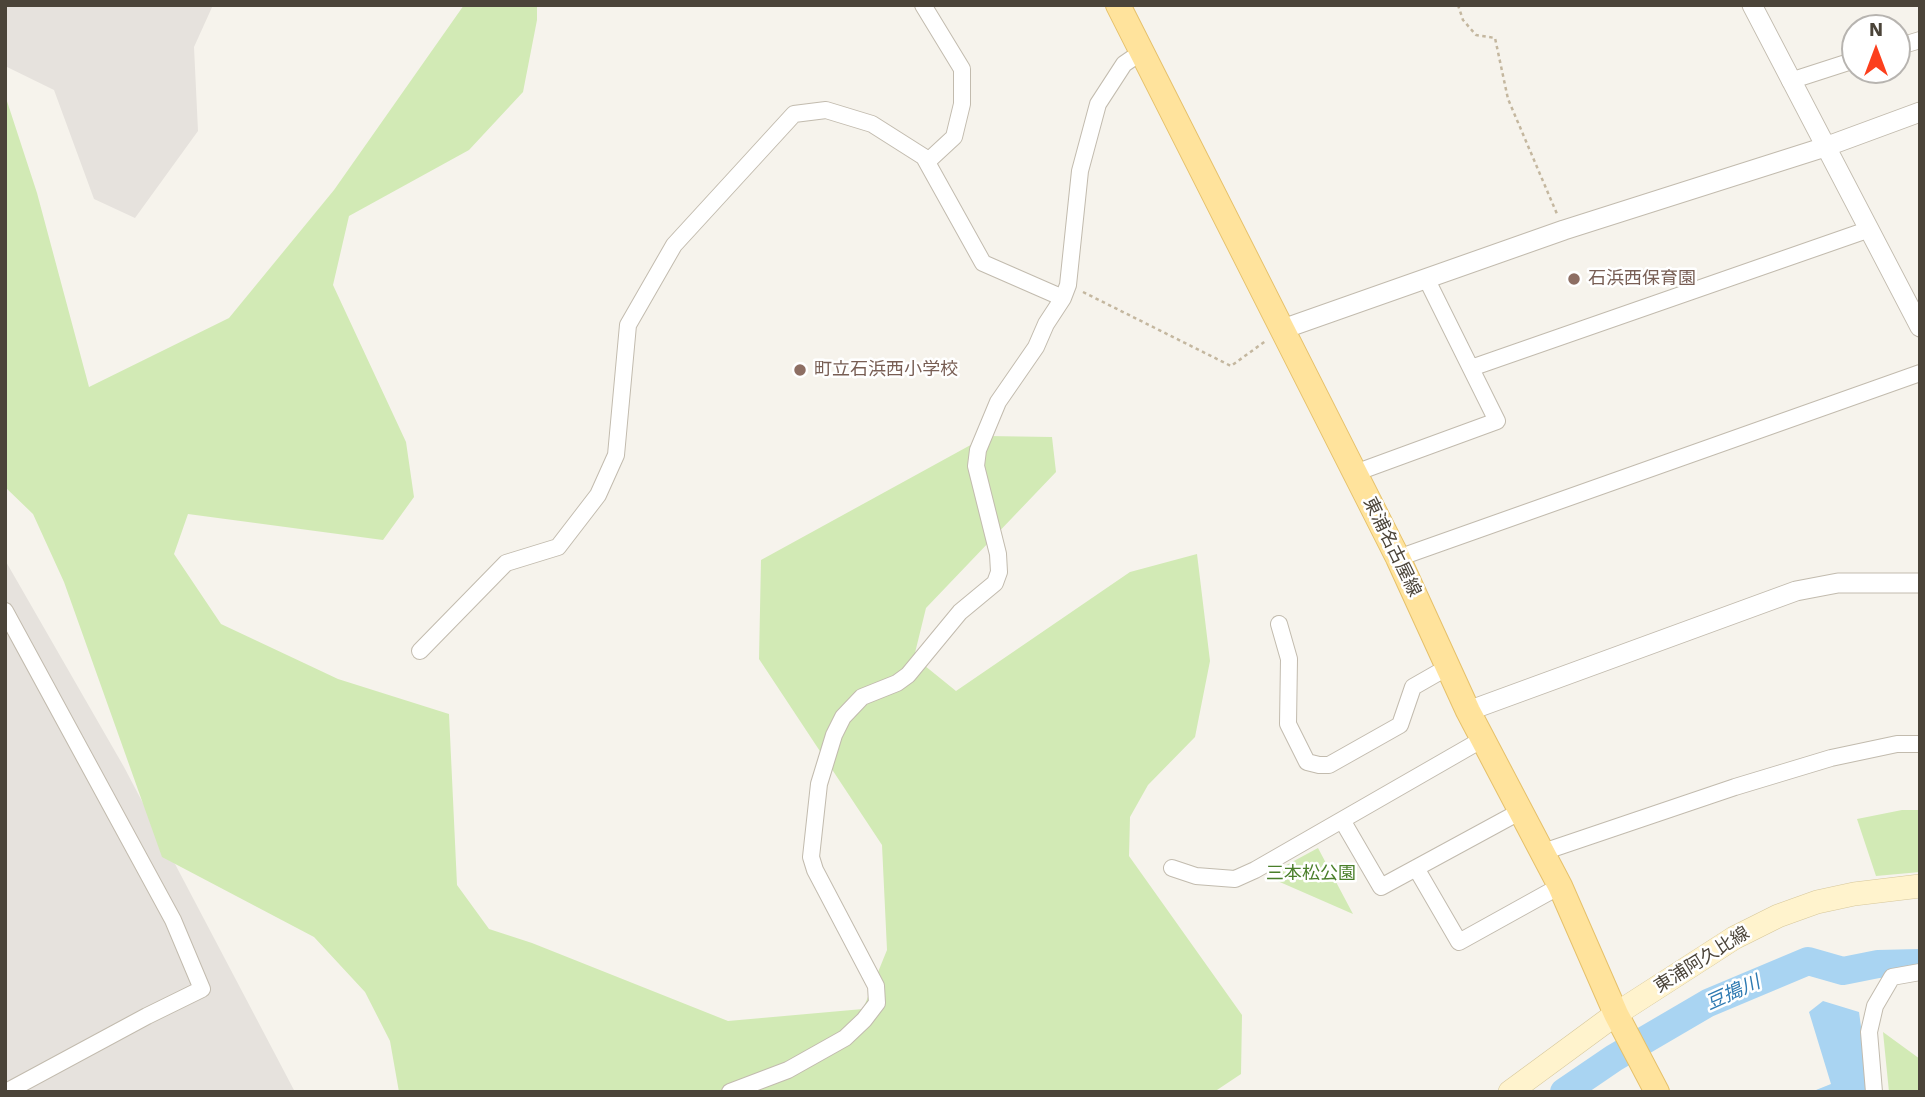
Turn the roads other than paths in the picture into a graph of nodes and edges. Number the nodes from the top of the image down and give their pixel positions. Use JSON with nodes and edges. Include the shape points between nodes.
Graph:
{"nodes":[{"id":1,"x":923,"y":5,"type":"edge"},
{"id":2,"x":1118,"y":5,"type":"edge"},
{"id":3,"x":1752,"y":5,"type":"edge"},
{"id":4,"x":1140,"y":52,"type":"junction"},
{"id":5,"x":1841,"y":65,"type":"edge"},
{"id":6,"x":1790,"y":81,"type":"junction"},
{"id":7,"x":1920,"y":112,"type":"edge"},
{"id":8,"x":1825,"y":147,"type":"junction"},
{"id":9,"x":927,"y":162,"type":"junction"},
{"id":10,"x":1870,"y":229,"type":"junction"},
{"id":11,"x":1426,"y":278,"type":"junction"},
{"id":12,"x":1065,"y":291,"type":"junction"},
{"id":13,"x":1917,"y":316,"type":"edge"},
{"id":14,"x":1283,"y":329,"type":"junction"},
{"id":15,"x":1471,"y":368,"type":"junction"},
{"id":16,"x":1920,"y":373,"type":"edge"},
{"id":17,"x":1355,"y":473,"type":"junction"},
{"id":18,"x":1398,"y":558,"type":"junction"},
{"id":19,"x":1920,"y":583,"type":"edge"},
{"id":20,"x":5,"y":611,"type":"edge"},
{"id":21,"x":1279,"y":624,"type":"dead end"},
{"id":22,"x":420,"y":651,"type":"dead end"},
{"id":23,"x":1448,"y":667,"type":"junction"},
{"id":24,"x":1468,"y":711,"type":"junction"},
{"id":25,"x":1483,"y":739,"type":"junction"},
{"id":26,"x":1920,"y":744,"type":"edge"},
{"id":27,"x":1521,"y":811,"type":"junction"},
{"id":28,"x":1342,"y":820,"type":"junction"},
{"id":29,"x":1543,"y":852,"type":"junction"},
{"id":30,"x":1172,"y":868,"type":"dead end"},
{"id":31,"x":1416,"y":868,"type":"junction"},
{"id":32,"x":1560,"y":886,"type":"junction"},
{"id":33,"x":1920,"y":886,"type":"edge"},
{"id":34,"x":1920,"y":972,"type":"edge"},
{"id":35,"x":1616,"y":1014,"type":"junction"},
{"id":36,"x":1654,"y":1086,"type":"edge"},
{"id":37,"x":6,"y":1092,"type":"edge"},
{"id":38,"x":730,"y":1092,"type":"edge"},
{"id":39,"x":1510,"y":1092,"type":"edge"},
{"id":40,"x":1874,"y":1092,"type":"edge"}],
"edges":[{"from":1,"to":9,"type":"street","via":[[962,69],[962,104],[954,136]]},
{"from":2,"to":4,"type":"main road","name":"東浦名古屋線"},
{"from":3,"to":6,"type":"street"},
{"from":4,"to":12,"type":"street","via":[[1124,64],[1098,104],[1080,171]]},
{"from":4,"to":14,"type":"main road","name":"東浦名古屋線"},
{"from":5,"to":6,"type":"street"},
{"from":6,"to":8,"type":"street"},
{"from":7,"to":8,"type":"street"},
{"from":8,"to":10,"type":"street"},
{"from":8,"to":11,"type":"street"},
{"from":9,"to":12,"type":"street","via":[[983,263]]},
{"from":9,"to":22,"type":"street","via":[[872,124],[826,110],[794,114],[674,245],[628,325],[616,455],[598,495],[558,547],[506,563]]},
{"from":10,"to":13,"type":"street"},
{"from":10,"to":15,"type":"street"},
{"from":11,"to":14,"type":"street"},
{"from":11,"to":15,"type":"street"},
{"from":12,"to":38,"type":"street","via":[[1036,347],[998,402],[978,450],[976,466],[998,554],[995,583],[960,612],[908,674],[862,697],[844,717],[818,784],[811,857],[876,986],[877,1003],[845,1038],[788,1070]]},
{"from":14,"to":17,"type":"main road","name":"東浦名古屋線"},
{"from":15,"to":17,"type":"street","via":[[1497,421]]},
{"from":16,"to":18,"type":"street"},
{"from":17,"to":18,"type":"main road","name":"東浦名古屋線"},
{"from":18,"to":23,"type":"main road","name":"東浦名古屋線"},
{"from":19,"to":24,"type":"street","via":[[1839,583],[1796,591]]},
{"from":20,"to":37,"type":"street","via":[[173,920],[202,989]]},
{"from":21,"to":23,"type":"street","via":[[1289,659],[1288,724],[1307,762],[1329,765],[1400,725],[1413,687]]},
{"from":23,"to":24,"type":"main road","name":"東浦名古屋線"},
{"from":24,"to":25,"type":"main road","name":"東浦名古屋線"},
{"from":25,"to":27,"type":"main road","name":"東浦名古屋線"},
{"from":25,"to":28,"type":"street"},
{"from":26,"to":29,"type":"street","via":[[1897,744],[1831,758]]},
{"from":27,"to":29,"type":"main road","name":"東浦名古屋線"},
{"from":27,"to":31,"type":"street"},
{"from":28,"to":30,"type":"street","via":[[1235,879],[1196,876]]},
{"from":28,"to":31,"type":"street","via":[[1381,887]]},
{"from":29,"to":32,"type":"main road","name":"東浦名古屋線"},
{"from":31,"to":32,"type":"street","via":[[1459,942]]},
{"from":32,"to":35,"type":"main road","name":"東浦名古屋線"},
{"from":33,"to":35,"type":"main road","name":"東浦阿久比線","via":[[1854,894],[1778,916],[1734,938]]},
{"from":34,"to":40,"type":"street","via":[[1892,977],[1875,1006],[1869,1032]]},
{"from":35,"to":36,"type":"main road","name":"東浦名古屋線"},
{"from":35,"to":39,"type":"main road","name":"東浦阿久比線"}]}
